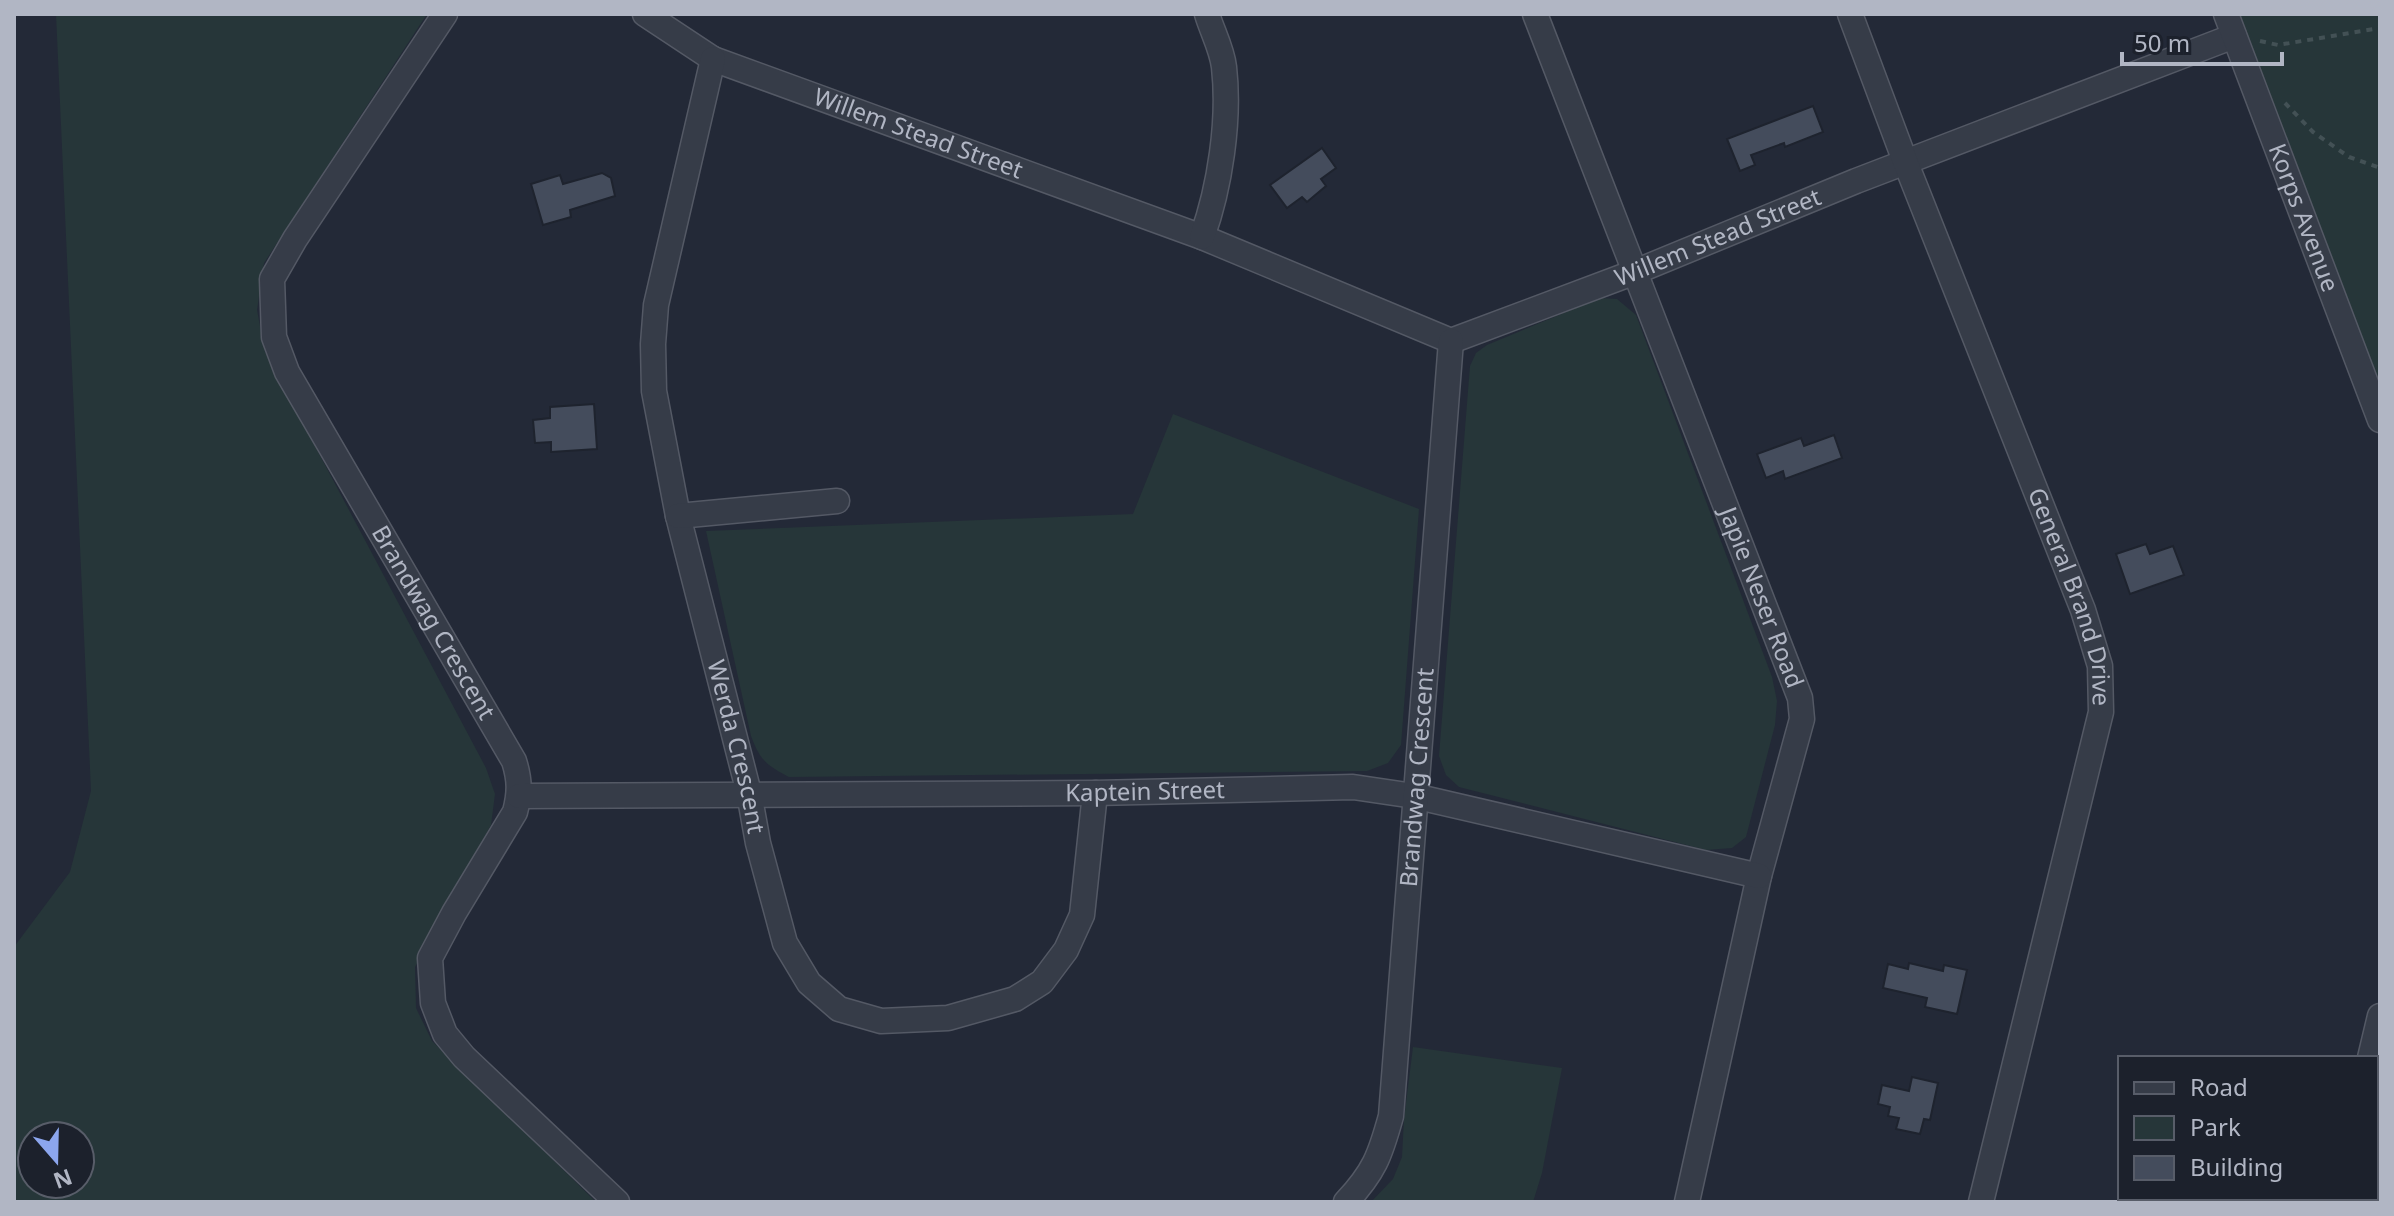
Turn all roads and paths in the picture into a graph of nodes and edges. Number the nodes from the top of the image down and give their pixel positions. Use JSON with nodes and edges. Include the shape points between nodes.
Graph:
{"nodes":[{"id":1,"x":445,"y":14,"type":"edge"},
{"id":2,"x":645,"y":14,"type":"edge"},
{"id":3,"x":1207,"y":14,"type":"edge"},
{"id":4,"x":1535,"y":14,"type":"edge"},
{"id":5,"x":1850,"y":14,"type":"edge"},
{"id":6,"x":2230,"y":25,"type":"edge"},
{"id":7,"x":2380,"y":28,"type":"edge"},
{"id":8,"x":713,"y":59,"type":"junction"},
{"id":9,"x":2257,"y":95,"type":"junction"},
{"id":10,"x":1905,"y":161,"type":"junction"},
{"id":11,"x":2380,"y":168,"type":"edge"},
{"id":12,"x":1202,"y":237,"type":"junction"},
{"id":13,"x":1635,"y":272,"type":"junction"},
{"id":14,"x":1451,"y":341,"type":"junction"},
{"id":15,"x":2380,"y":420,"type":"edge"},
{"id":16,"x":837,"y":501,"type":"dead end"},
{"id":17,"x":678,"y":516,"type":"junction"},
{"id":18,"x":749,"y":793,"type":"junction"},
{"id":19,"x":1095,"y":793,"type":"junction"},
{"id":20,"x":519,"y":796,"type":"junction"},
{"id":21,"x":1414,"y":796,"type":"junction"},
{"id":22,"x":1759,"y":876,"type":"junction"},
{"id":23,"x":2380,"y":1016,"type":"edge"},
{"id":24,"x":2370,"y":1056,"type":"edge"},
{"id":25,"x":617,"y":1202,"type":"edge"},
{"id":26,"x":1346,"y":1202,"type":"edge"},
{"id":27,"x":1687,"y":1202,"type":"edge"},
{"id":28,"x":1981,"y":1202,"type":"edge"}],
"edges":[{"from":1,"to":20,"type":"street","name":"Brandwag Crescent","via":[[272,279],[274,337],[287,372],[514,761]]},
{"from":2,"to":8,"type":"street","name":"Willem Stead Street"},
{"from":3,"to":12,"type":"street","via":[[1224,64],[1225,116],[1213,206]]},
{"from":4,"to":13,"type":"street","name":"Japie Neser Road"},
{"from":5,"to":10,"type":"street","name":"General Brand Drive"},
{"from":6,"to":7,"type":"path","via":[[2278,45]]},
{"from":6,"to":9,"type":"street","name":"Korps Avenue"},
{"from":6,"to":10,"type":"street","name":"Willem Stead Street"},
{"from":8,"to":12,"type":"street","name":"Willem Stead Street"},
{"from":8,"to":17,"type":"street","name":"Werda Crescent","via":[[656,305],[653,344],[654,391]]},
{"from":9,"to":11,"type":"path","via":[[2279,99],[2349,157]]},
{"from":9,"to":15,"type":"street","name":"Korps Avenue"},
{"from":10,"to":13,"type":"street","name":"Willem Stead Street"},
{"from":10,"to":28,"type":"street","name":"General Brand Drive","via":[[2083,610],[2100,666],[2101,712]]},
{"from":12,"to":14,"type":"street","name":"Willem Stead Street"},
{"from":13,"to":14,"type":"street","name":"Willem Stead Street"},
{"from":13,"to":22,"type":"street","name":"Japie Neser Road","via":[[1800,698],[1802,719]]},
{"from":14,"to":21,"type":"street","name":"Brandwag Crescent"},
{"from":16,"to":17,"type":"street"},
{"from":17,"to":18,"type":"street","name":"Werda Crescent"},
{"from":18,"to":19,"type":"street","name":"Kaptein Street"},
{"from":18,"to":19,"type":"street","name":"Werda Crescent","via":[[785,943],[809,983],[839,1009],[881,1021],[948,1018],[1015,999],[1042,982],[1066,950],[1082,915]]},
{"from":18,"to":20,"type":"street","name":"Kaptein Street"},
{"from":19,"to":21,"type":"street","name":"Kaptein Street","via":[[1353,787]]},
{"from":20,"to":25,"type":"street","via":[[515,812],[430,958],[433,1003],[445,1034],[464,1057]]},
{"from":21,"to":22,"type":"street","name":"Kaptein Street"},
{"from":21,"to":26,"type":"street","name":"Brandwag Crescent","via":[[1391,1116],[1371,1173]]},
{"from":22,"to":27,"type":"street","name":"Japie Neser Road"},
{"from":23,"to":24,"type":"street"}]}
